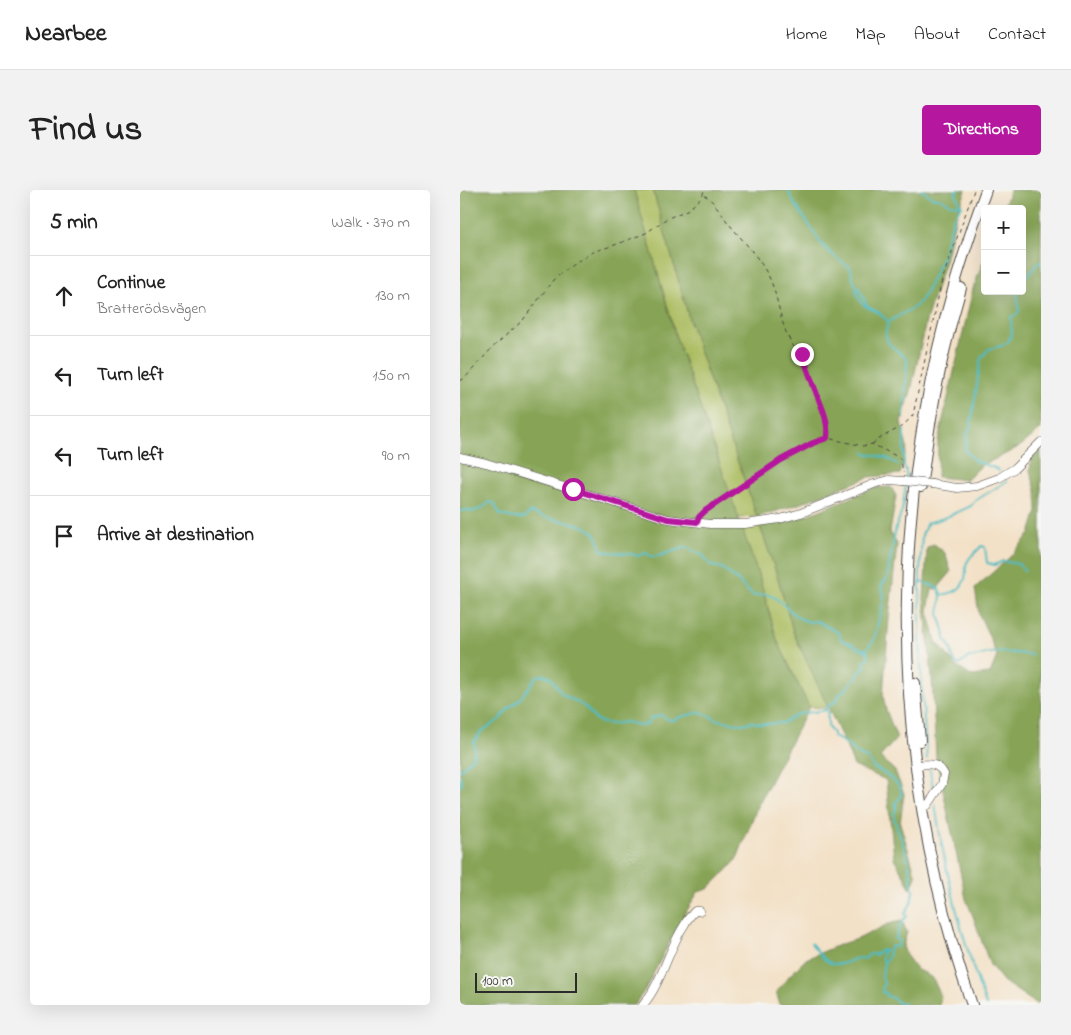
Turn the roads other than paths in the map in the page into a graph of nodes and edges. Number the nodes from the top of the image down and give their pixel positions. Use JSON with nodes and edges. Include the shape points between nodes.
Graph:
{"nodes":[{"id":1,"x":986,"y":190,"type":"edge"},
{"id":2,"x":993,"y":190,"type":"edge"},
{"id":3,"x":987,"y":205,"type":"edge"},
{"id":4,"x":981,"y":224,"type":"edge"},
{"id":5,"x":1041,"y":442,"type":"edge"},
{"id":6,"x":460,"y":457,"type":"edge"},
{"id":7,"x":919,"y":765,"type":"junction"},
{"id":8,"x":928,"y":805,"type":"junction"},
{"id":9,"x":700,"y":911,"type":"dead end"},
{"id":10,"x":643,"y":1005,"type":"edge"},
{"id":11,"x":972,"y":1005,"type":"edge"},
{"id":12,"x":979,"y":1005,"type":"edge"}],
"edges":[{"from":1,"to":7,"type":"main road","via":[[948,305],[938,347],[922,429],[910,518],[907,665],[910,716]]},
{"from":2,"to":3,"type":"main road"},
{"from":4,"to":7,"type":"main road","via":[[943,356],[918,518],[913,598]]},
{"from":5,"to":6,"type":"street","bridge":true,"via":[[1015,468],[1000,478],[977,486],[957,488],[889,480],[780,520],[745,524],[668,519]]},
{"from":7,"to":8,"type":"main road"},
{"from":7,"to":8,"type":"street","via":[[935,765],[944,774],[942,784]]},
{"from":7,"to":11,"type":"main road","via":[[922,806],[935,876]]},
{"from":8,"to":12,"type":"main road","via":[[950,911]]},
{"from":9,"to":10,"type":"street","via":[[695,911],[684,924],[655,989]]}]}
